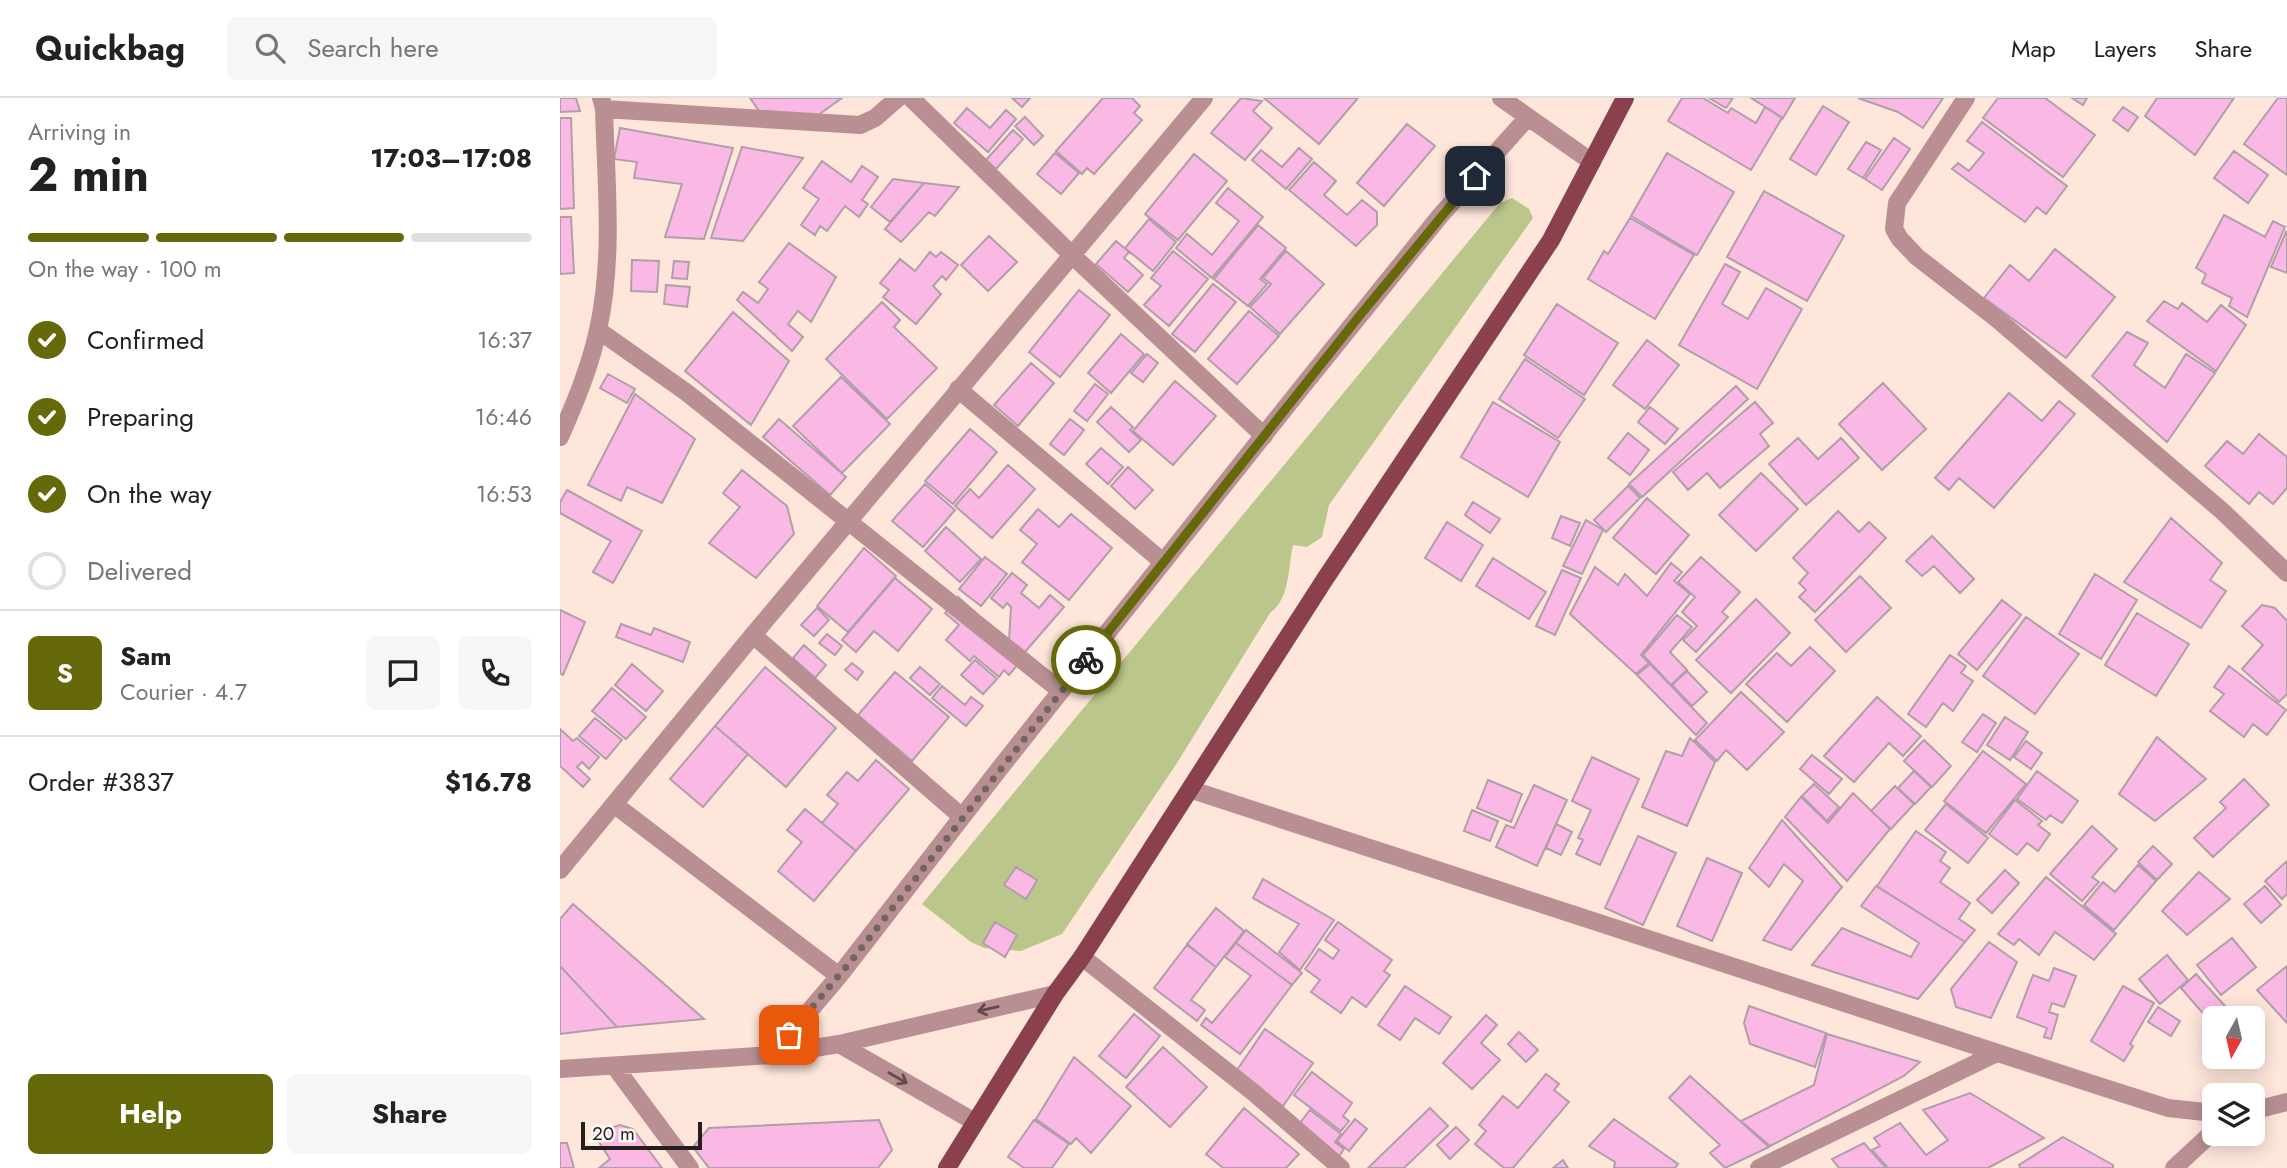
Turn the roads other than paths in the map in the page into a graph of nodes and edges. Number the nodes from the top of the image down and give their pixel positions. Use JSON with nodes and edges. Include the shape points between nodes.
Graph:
{"nodes":[{"id":1,"x":898,"y":98,"type":"edge"},
{"id":2,"x":911,"y":98,"type":"edge"},
{"id":3,"x":1205,"y":98,"type":"edge"},
{"id":4,"x":1501,"y":98,"type":"edge"},
{"id":5,"x":1625,"y":98,"type":"edge"},
{"id":6,"x":1966,"y":98,"type":"edge"},
{"id":7,"x":602,"y":103,"type":"edge"},
{"id":8,"x":1528,"y":117,"type":"junction"},
{"id":9,"x":1592,"y":162,"type":"junction"},
{"id":10,"x":1072,"y":255,"type":"junction"},
{"id":11,"x":598,"y":330,"type":"junction"},
{"id":12,"x":958,"y":389,"type":"junction"},
{"id":13,"x":1264,"y":436,"type":"junction"},
{"id":14,"x":560,"y":437,"type":"edge"},
{"id":15,"x":847,"y":522,"type":"junction"},
{"id":16,"x":1163,"y":562,"type":"junction"},
{"id":17,"x":2284,"y":563,"type":"edge"},
{"id":18,"x":753,"y":635,"type":"junction"},
{"id":19,"x":1061,"y":691,"type":"junction"},
{"id":20,"x":1192,"y":790,"type":"junction"},
{"id":21,"x":615,"y":805,"type":"junction"},
{"id":22,"x":962,"y":817,"type":"junction"},
{"id":23,"x":560,"y":870,"type":"edge"},
{"id":24,"x":1082,"y":957,"type":"junction"},
{"id":25,"x":839,"y":976,"type":"junction"},
{"id":26,"x":1055,"y":994,"type":"junction"},
{"id":27,"x":839,"y":1044,"type":"junction"},
{"id":28,"x":1997,"y":1053,"type":"junction"},
{"id":29,"x":772,"y":1055,"type":"junction"},
{"id":30,"x":615,"y":1067,"type":"junction"},
{"id":31,"x":560,"y":1069,"type":"edge"},
{"id":32,"x":2287,"y":1102,"type":"edge"},
{"id":33,"x":2265,"y":1108,"type":"edge"},
{"id":34,"x":2202,"y":1112,"type":"edge"},
{"id":35,"x":975,"y":1122,"type":"junction"},
{"id":36,"x":2202,"y":1142,"type":"edge"},
{"id":37,"x":690,"y":1168,"type":"edge"},
{"id":38,"x":947,"y":1168,"type":"edge"},
{"id":39,"x":1341,"y":1168,"type":"edge"},
{"id":40,"x":1759,"y":1168,"type":"edge"},
{"id":41,"x":2174,"y":1168,"type":"edge"}],
"edges":[{"from":1,"to":7,"type":"street","via":[[860,125]]},
{"from":2,"to":10,"type":"street"},
{"from":3,"to":10,"type":"street"},
{"from":4,"to":8,"type":"street"},
{"from":5,"to":9,"type":"main road"},
{"from":6,"to":17,"type":"street","via":[[1897,203],[1894,229],[1900,239]]},
{"from":7,"to":11,"type":"street","via":[[607,202]]},
{"from":8,"to":9,"type":"street"},
{"from":8,"to":13,"type":"street","via":[[1440,216]]},
{"from":9,"to":20,"type":"main road","via":[[1551,240],[1325,579]]},
{"from":10,"to":12,"type":"street"},
{"from":10,"to":13,"type":"street"},
{"from":11,"to":14,"type":"street","via":[[579,394]]},
{"from":11,"to":15,"type":"street","via":[[686,392]]},
{"from":12,"to":15,"type":"street"},
{"from":12,"to":16,"type":"street"},
{"from":13,"to":16,"type":"street"},
{"from":15,"to":18,"type":"street"},
{"from":15,"to":19,"type":"street"},
{"from":16,"to":19,"type":"street"},
{"from":18,"to":21,"type":"street"},
{"from":18,"to":22,"type":"street"},
{"from":19,"to":22,"type":"street"},
{"from":20,"to":24,"type":"main road"},
{"from":20,"to":28,"type":"street"},
{"from":21,"to":23,"type":"street"},
{"from":21,"to":25,"type":"street"},
{"from":22,"to":25,"type":"street"},
{"from":24,"to":26,"type":"main road"},
{"from":24,"to":39,"type":"street"},
{"from":25,"to":29,"type":"street"},
{"from":26,"to":27,"type":"street","one_way":true},
{"from":26,"to":35,"type":"main road"},
{"from":27,"to":29,"type":"street"},
{"from":27,"to":35,"type":"street","one_way":true},
{"from":28,"to":34,"type":"street","via":[[2168,1108]]},
{"from":28,"to":40,"type":"street"},
{"from":29,"to":30,"type":"street"},
{"from":30,"to":31,"type":"street"},
{"from":30,"to":37,"type":"street"},
{"from":32,"to":33,"type":"street"},
{"from":35,"to":38,"type":"main road"},
{"from":36,"to":41,"type":"street"}]}
